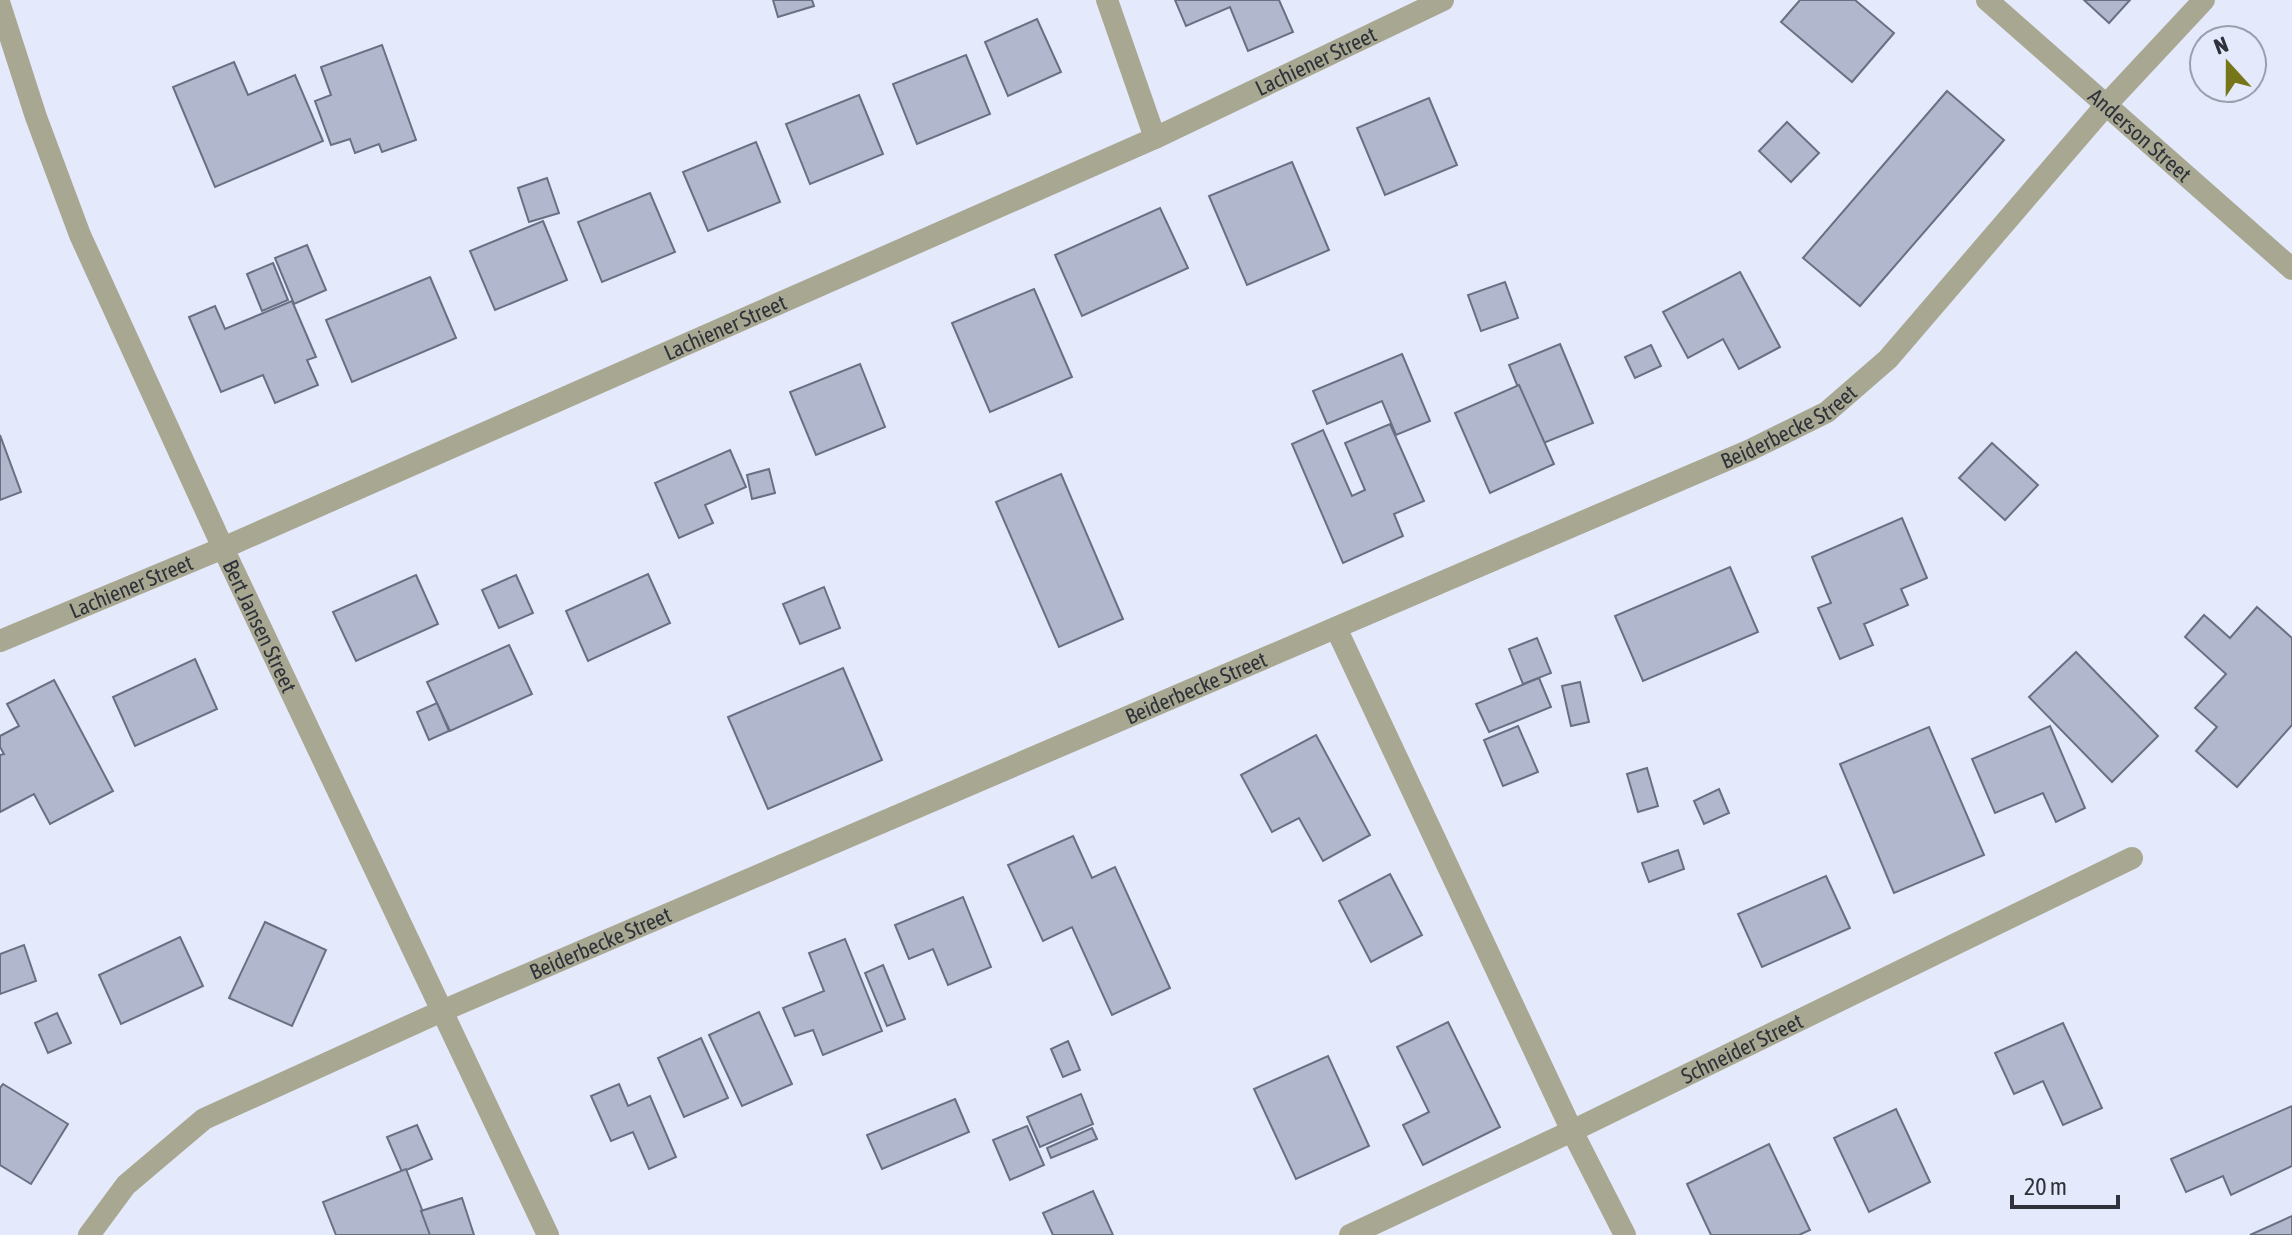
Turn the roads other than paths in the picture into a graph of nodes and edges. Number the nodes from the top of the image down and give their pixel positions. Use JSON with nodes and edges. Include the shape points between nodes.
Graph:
{"nodes":[{"id":1,"x":1107,"y":0,"type":"edge"},
{"id":2,"x":1443,"y":0,"type":"edge"},
{"id":3,"x":1987,"y":0,"type":"edge"},
{"id":4,"x":2204,"y":0,"type":"edge"},
{"id":5,"x":0,"y":5,"type":"edge"},
{"id":6,"x":2106,"y":105,"type":"junction"},
{"id":7,"x":1155,"y":138,"type":"junction"},
{"id":8,"x":2292,"y":269,"type":"edge"},
{"id":9,"x":223,"y":548,"type":"junction"},
{"id":10,"x":1336,"y":628,"type":"junction"},
{"id":11,"x":0,"y":641,"type":"edge"},
{"id":12,"x":2132,"y":858,"type":"dead end"},
{"id":13,"x":442,"y":1011,"type":"junction"},
{"id":14,"x":1572,"y":1131,"type":"junction"},
{"id":15,"x":89,"y":1235,"type":"edge"},
{"id":16,"x":548,"y":1235,"type":"edge"},
{"id":17,"x":1350,"y":1235,"type":"edge"},
{"id":18,"x":1625,"y":1235,"type":"edge"}],
"edges":[{"from":1,"to":7,"type":"street"},
{"from":2,"to":7,"type":"street","name":"Lachiener Street"},
{"from":3,"to":6,"type":"street","name":"Anderson Street"},
{"from":4,"to":6,"type":"street","name":"Beiderbecke Street"},
{"from":5,"to":9,"type":"street","name":"Bert Jansen Street","via":[[80,235]]},
{"from":6,"to":8,"type":"street","name":"Anderson Street"},
{"from":6,"to":10,"type":"street","name":"Beiderbecke Street","via":[[1888,359],[1827,412]]},
{"from":7,"to":9,"type":"street","name":"Lachiener Street"},
{"from":9,"to":11,"type":"street","name":"Lachiener Street"},
{"from":9,"to":13,"type":"street","name":"Bert Jansen Street"},
{"from":10,"to":13,"type":"street","name":"Beiderbecke Street"},
{"from":10,"to":14,"type":"street"},
{"from":12,"to":14,"type":"street","name":"Schneider Street"},
{"from":13,"to":15,"type":"street","name":"Beiderbecke Street","via":[[204,1119],[126,1185]]},
{"from":13,"to":16,"type":"street","name":"Bert Jansen Street"},
{"from":14,"to":17,"type":"street","name":"Schneider Street"},
{"from":14,"to":18,"type":"street"}]}
